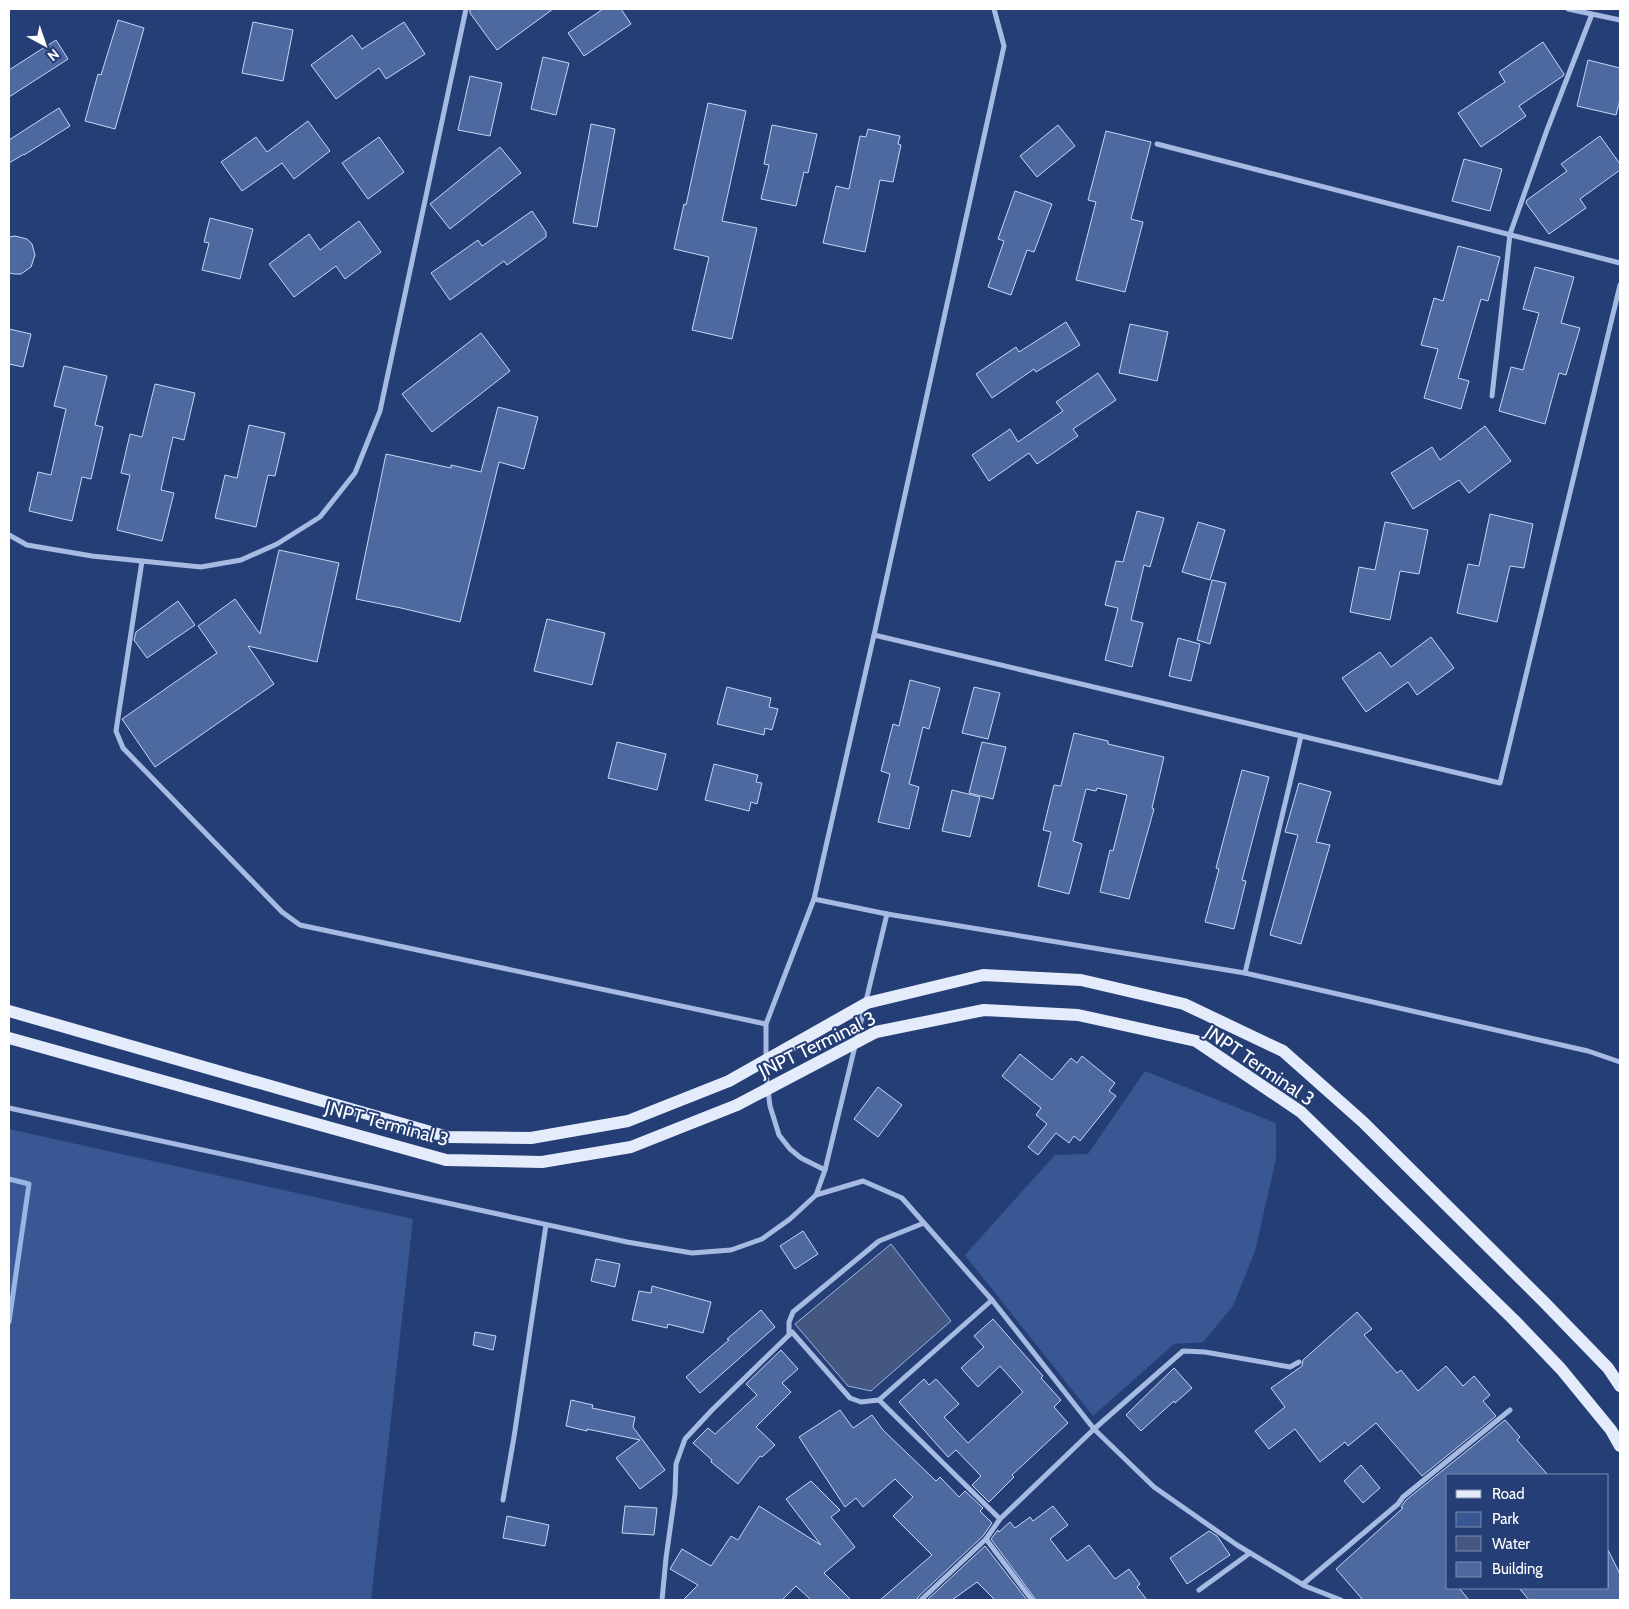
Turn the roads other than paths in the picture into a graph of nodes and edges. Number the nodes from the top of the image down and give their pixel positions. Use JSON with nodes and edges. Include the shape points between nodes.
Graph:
{"nodes":[{"id":1,"x":466,"y":9,"type":"edge"},
{"id":2,"x":994,"y":9,"type":"edge"},
{"id":3,"x":1568,"y":9,"type":"edge"},
{"id":4,"x":1592,"y":14,"type":"junction"},
{"id":5,"x":1620,"y":20,"type":"edge"},
{"id":6,"x":1157,"y":144,"type":"dead end"},
{"id":7,"x":1510,"y":234,"type":"junction"},
{"id":8,"x":1620,"y":263,"type":"edge"},
{"id":9,"x":1620,"y":285,"type":"edge"},
{"id":10,"x":1492,"y":396,"type":"dead end"},
{"id":11,"x":9,"y":535,"type":"edge"},
{"id":12,"x":142,"y":561,"type":"junction"},
{"id":13,"x":874,"y":635,"type":"junction"},
{"id":14,"x":1301,"y":736,"type":"junction"},
{"id":15,"x":814,"y":899,"type":"junction"},
{"id":16,"x":887,"y":914,"type":"junction"},
{"id":17,"x":1245,"y":973,"type":"junction"},
{"id":18,"x":9,"y":1011,"type":"edge"},
{"id":19,"x":766,"y":1024,"type":"junction"},
{"id":20,"x":9,"y":1038,"type":"edge"},
{"id":21,"x":1620,"y":1062,"type":"edge"},
{"id":22,"x":9,"y":1108,"type":"edge"},
{"id":23,"x":825,"y":1170,"type":"junction"},
{"id":24,"x":816,"y":1195,"type":"junction"},
{"id":25,"x":924,"y":1223,"type":"junction"},
{"id":26,"x":546,"y":1225,"type":"junction"},
{"id":27,"x":992,"y":1300,"type":"junction"},
{"id":28,"x":789,"y":1335,"type":"junction"},
{"id":29,"x":1299,"y":1362,"type":"dead end"},
{"id":30,"x":1620,"y":1386,"type":"edge"},
{"id":31,"x":878,"y":1400,"type":"junction"},
{"id":32,"x":1510,"y":1410,"type":"dead end"},
{"id":33,"x":1094,"y":1429,"type":"junction"},
{"id":34,"x":1620,"y":1446,"type":"edge"},
{"id":35,"x":676,"y":1464,"type":"junction"},
{"id":36,"x":670,"y":1467,"type":"dead end"},
{"id":37,"x":503,"y":1500,"type":"dead end"},
{"id":38,"x":1000,"y":1519,"type":"junction"},
{"id":39,"x":986,"y":1539,"type":"junction"},
{"id":40,"x":1250,"y":1553,"type":"junction"},
{"id":41,"x":1303,"y":1584,"type":"junction"},
{"id":42,"x":1199,"y":1590,"type":"dead end"},
{"id":43,"x":662,"y":1600,"type":"edge"},
{"id":44,"x":921,"y":1600,"type":"edge"},
{"id":45,"x":1032,"y":1600,"type":"edge"},
{"id":46,"x":1341,"y":1600,"type":"edge"}],
"edges":[{"from":1,"to":12,"type":"street","via":[[380,411],[355,473],[320,517],[277,544],[241,560],[201,567]]},
{"from":2,"to":13,"type":"street","via":[[1004,46]]},
{"from":3,"to":4,"type":"street"},
{"from":4,"to":5,"type":"street"},
{"from":4,"to":7,"type":"street"},
{"from":6,"to":7,"type":"street"},
{"from":7,"to":8,"type":"street"},
{"from":7,"to":10,"type":"street"},
{"from":9,"to":14,"type":"street","via":[[1500,783]]},
{"from":11,"to":12,"type":"street","via":[[27,545]]},
{"from":12,"to":19,"type":"street","via":[[116,731],[123,748],[282,912],[300,925]]},
{"from":13,"to":14,"type":"street"},
{"from":13,"to":15,"type":"street"},
{"from":14,"to":17,"type":"street"},
{"from":15,"to":16,"type":"street"},
{"from":15,"to":19,"type":"street"},
{"from":16,"to":17,"type":"street"},
{"from":16,"to":23,"type":"street"},
{"from":17,"to":21,"type":"street"},
{"from":18,"to":30,"type":"main road","name":"JNPT Terminal 3","via":[[448,1137],[532,1138],[628,1121],[729,1081],[867,1003],[983,975],[1081,980],[1184,1004],[1283,1052],[1362,1122],[1544,1302],[1608,1368]]},
{"from":19,"to":23,"type":"street","via":[[766,1074],[779,1135],[801,1158]]},
{"from":20,"to":34,"type":"main road","name":"JNPT Terminal 3","via":[[446,1160],[542,1162],[631,1147],[737,1105],[876,1032],[984,1010],[1078,1015],[1196,1041],[1301,1112],[1561,1369],[1611,1430]]},
{"from":22,"to":26,"type":"street"},
{"from":23,"to":24,"type":"street"},
{"from":24,"to":25,"type":"street","via":[[863,1181],[902,1198]]},
{"from":24,"to":26,"type":"street","via":[[762,1239],[731,1250],[692,1253]]},
{"from":25,"to":27,"type":"street"},
{"from":25,"to":28,"type":"street","via":[[879,1241],[793,1312]]},
{"from":26,"to":37,"type":"street"},
{"from":27,"to":31,"type":"street"},
{"from":27,"to":33,"type":"street"},
{"from":28,"to":31,"type":"street","via":[[792,1332],[850,1398],[861,1402]]},
{"from":28,"to":35,"type":"street","via":[[685,1440]]},
{"from":29,"to":33,"type":"street","via":[[1290,1367],[1183,1351]]},
{"from":31,"to":38,"type":"street"},
{"from":32,"to":41,"type":"street"},
{"from":33,"to":38,"type":"street"},
{"from":33,"to":40,"type":"street","via":[[1154,1487]]},
{"from":35,"to":36,"type":"street"},
{"from":35,"to":43,"type":"street"},
{"from":38,"to":39,"type":"street"},
{"from":39,"to":44,"type":"street"},
{"from":39,"to":45,"type":"street"},
{"from":40,"to":41,"type":"street"},
{"from":40,"to":42,"type":"street"},
{"from":41,"to":46,"type":"street"}]}
